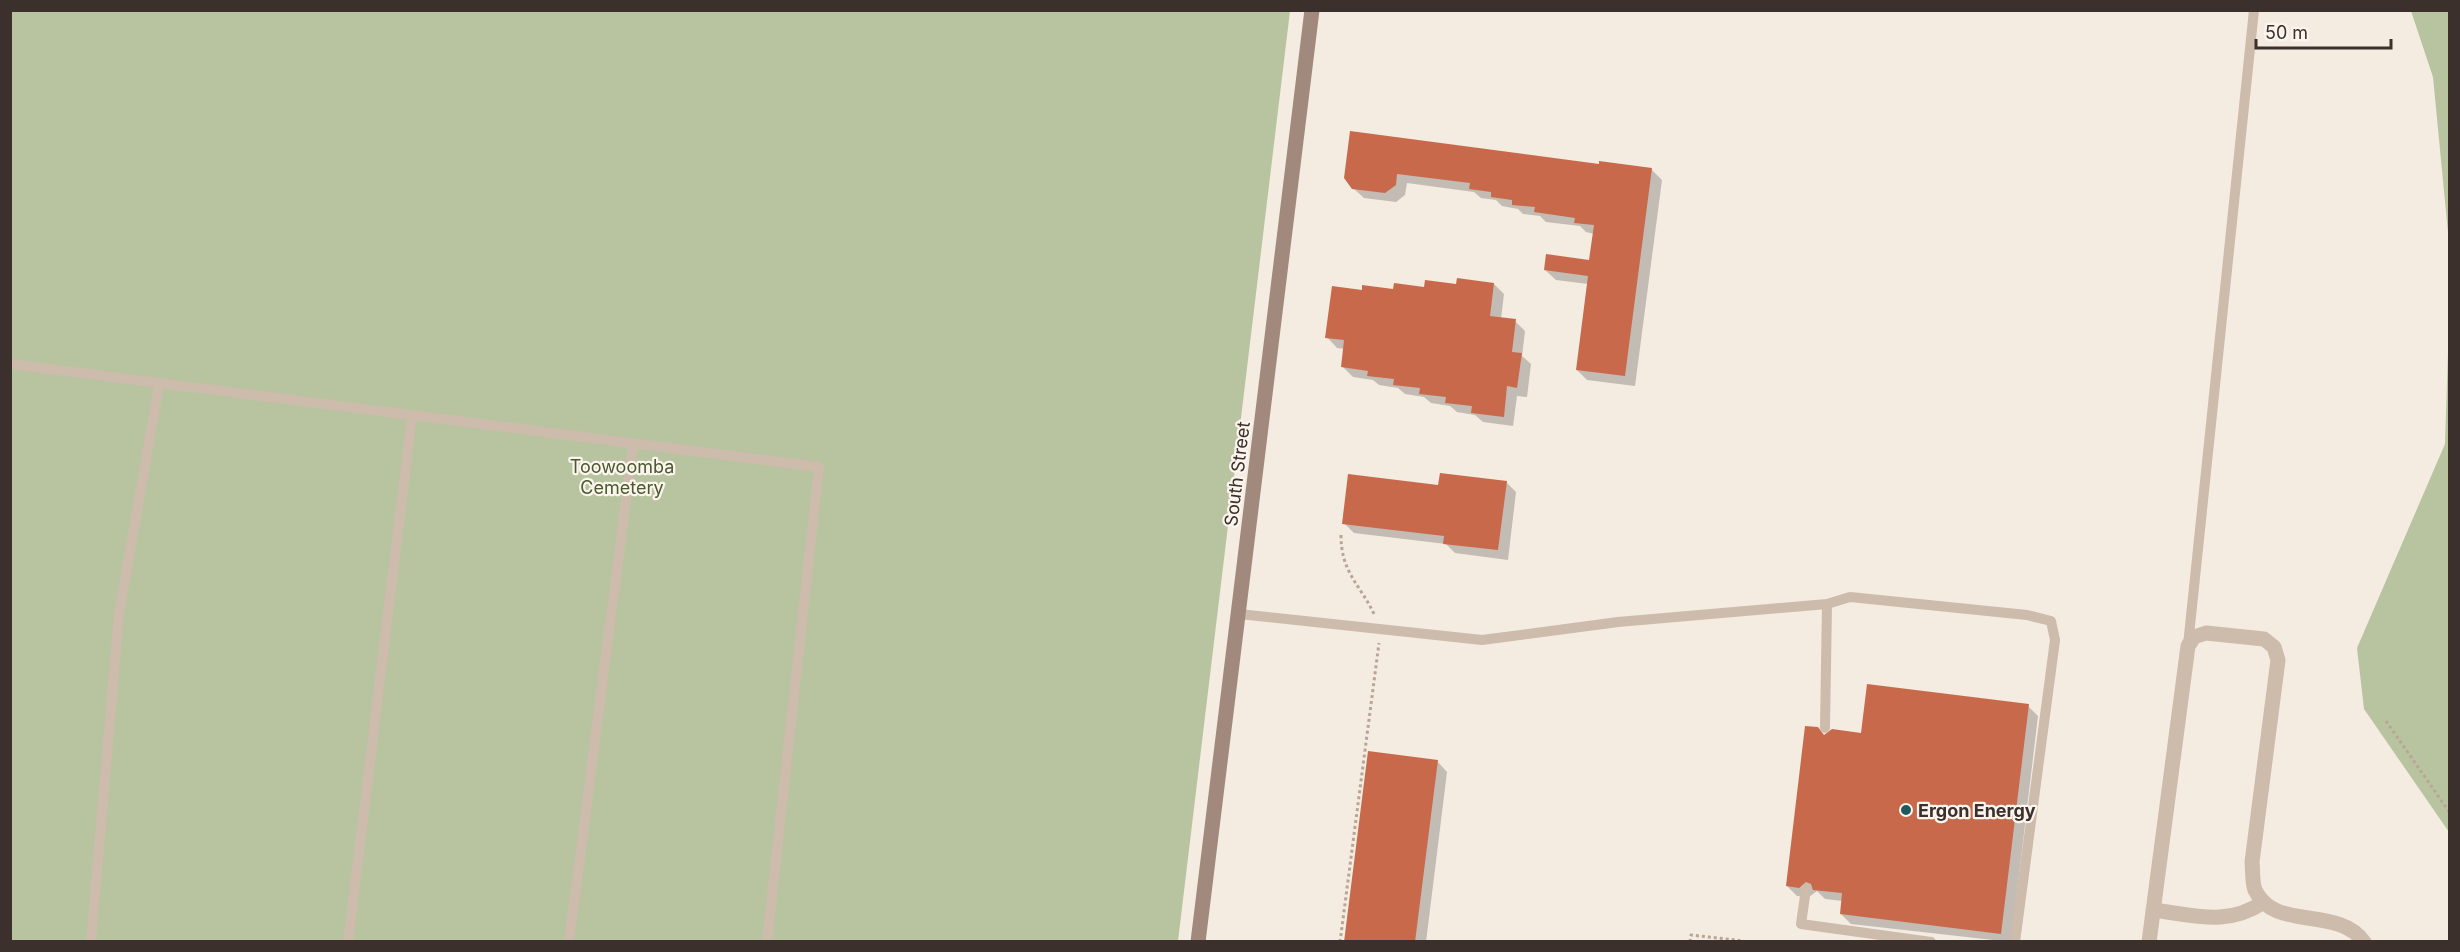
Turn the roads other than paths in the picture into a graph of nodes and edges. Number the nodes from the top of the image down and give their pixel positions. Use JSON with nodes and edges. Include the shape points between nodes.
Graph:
{"nodes":[{"id":1,"x":1312,"y":10,"type":"edge"},
{"id":2,"x":2254,"y":10,"type":"edge"},
{"id":3,"x":10,"y":364,"type":"edge"},
{"id":4,"x":159,"y":385,"type":"junction"},
{"id":5,"x":412,"y":416,"type":"junction"},
{"id":6,"x":633,"y":445,"type":"junction"},
{"id":7,"x":1827,"y":604,"type":"junction"},
{"id":8,"x":1239,"y":614,"type":"junction"},
{"id":9,"x":2188,"y":646,"type":"junction"},
{"id":10,"x":1824,"y":728,"type":"dead end"},
{"id":11,"x":1806,"y":889,"type":"dead end"},
{"id":12,"x":2264,"y":902,"type":"junction"},
{"id":13,"x":2153,"y":910,"type":"junction"},
{"id":14,"x":92,"y":942,"type":"edge"},
{"id":15,"x":348,"y":942,"type":"edge"},
{"id":16,"x":569,"y":942,"type":"edge"},
{"id":17,"x":767,"y":942,"type":"edge"},
{"id":18,"x":1198,"y":942,"type":"edge"},
{"id":19,"x":1931,"y":942,"type":"edge"},
{"id":20,"x":2015,"y":942,"type":"edge"},
{"id":21,"x":2149,"y":942,"type":"edge"},
{"id":22,"x":2364,"y":942,"type":"edge"}],
"edges":[{"from":1,"to":8,"type":"street","name":"South Street"},
{"from":2,"to":9,"type":"lane"},
{"from":3,"to":4,"type":"lane"},
{"from":4,"to":5,"type":"lane"},
{"from":4,"to":14,"type":"lane","via":[[119,614]]},
{"from":5,"to":6,"type":"lane"},
{"from":5,"to":15,"type":"lane"},
{"from":6,"to":16,"type":"lane"},
{"from":6,"to":17,"type":"lane","via":[[819,467]]},
{"from":7,"to":8,"type":"lane","via":[[1618,622],[1482,640]]},
{"from":7,"to":10,"type":"lane"},
{"from":7,"to":20,"type":"lane","via":[[1850,597],[2027,615],[2051,621],[2055,640]]},
{"from":8,"to":18,"type":"street","name":"South Street"},
{"from":9,"to":12,"type":"street","via":[[2194,637],[2206,633],[2264,639],[2274,647],[2278,660],[2252,862],[2254,889]]},
{"from":9,"to":13,"type":"street"},
{"from":11,"to":19,"type":"lane","via":[[1801,924]]},
{"from":12,"to":13,"type":"street","via":[[2233,918]]},
{"from":12,"to":22,"type":"street","via":[[2284,914],[2325,918],[2346,927]]},
{"from":13,"to":21,"type":"street"}]}
